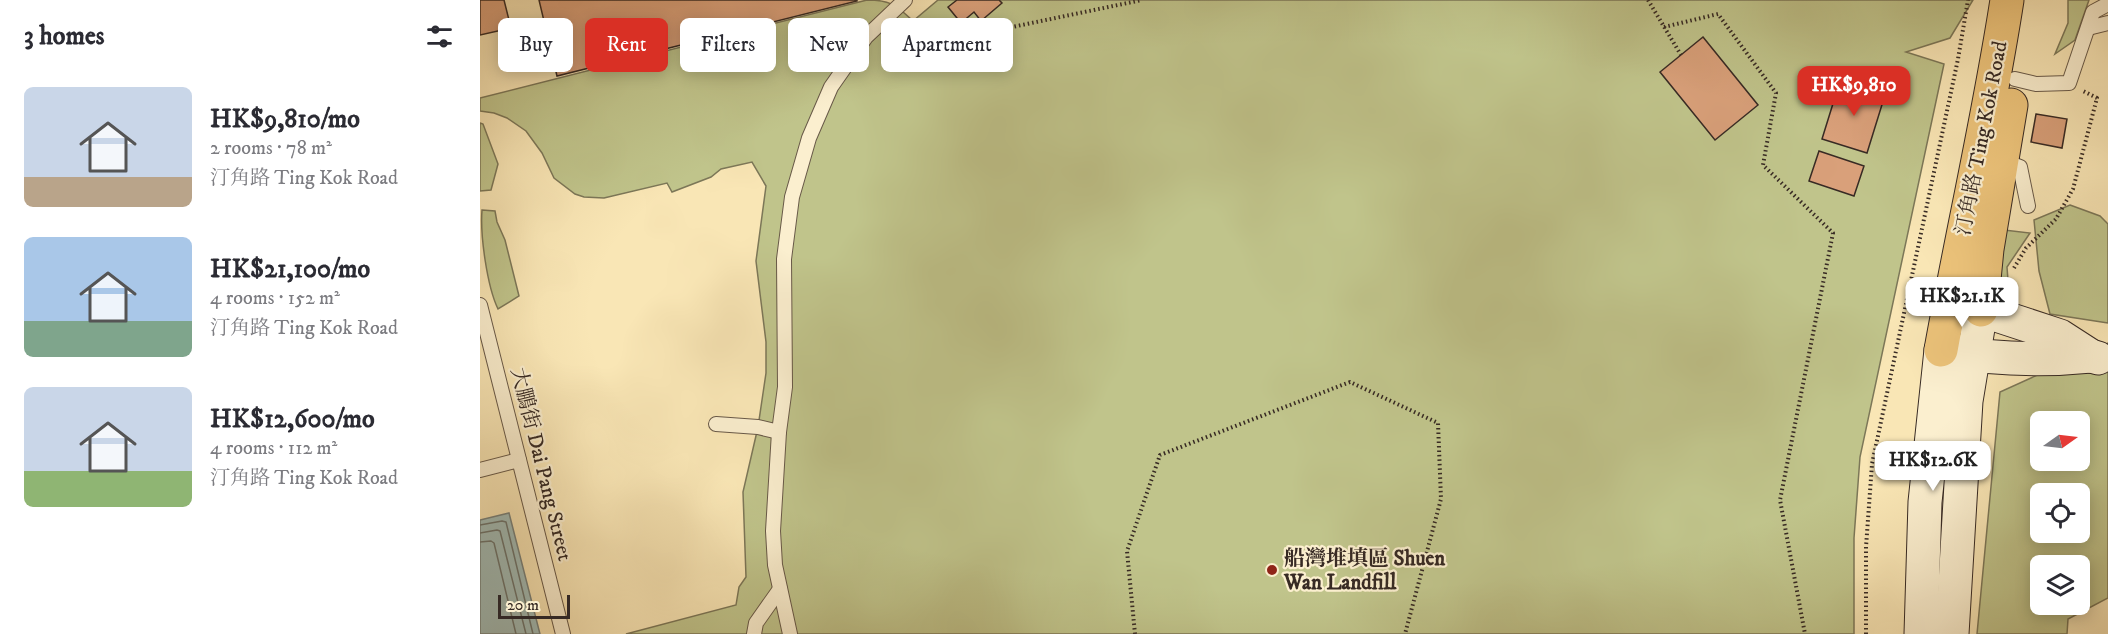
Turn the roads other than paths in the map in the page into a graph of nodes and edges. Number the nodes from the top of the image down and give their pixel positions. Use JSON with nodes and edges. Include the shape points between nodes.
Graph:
{"nodes":[{"id":1,"x":905,"y":0,"type":"edge"},
{"id":2,"x":2007,"y":0,"type":"edge"},
{"id":3,"x":2029,"y":0,"type":"edge"},
{"id":4,"x":2108,"y":4,"type":"edge"},
{"id":5,"x":2108,"y":23,"type":"edge"},
{"id":6,"x":2088,"y":28,"type":"junction"},
{"id":7,"x":2015,"y":79,"type":"junction"},
{"id":8,"x":2002,"y":160,"type":"junction"},
{"id":9,"x":2028,"y":206,"type":"dead end"},
{"id":10,"x":480,"y":304,"type":"edge"},
{"id":11,"x":1949,"y":305,"type":"junction"},
{"id":12,"x":1981,"y":310,"type":"junction"},
{"id":13,"x":1941,"y":350,"type":"junction"},
{"id":14,"x":1974,"y":356,"type":"junction"},
{"id":15,"x":2099,"y":358,"type":"edge"},
{"id":16,"x":716,"y":424,"type":"dead end"},
{"id":17,"x":779,"y":432,"type":"junction"},
{"id":18,"x":519,"y":460,"type":"junction"},
{"id":19,"x":480,"y":470,"type":"edge"},
{"id":20,"x":780,"y":589,"type":"junction"},
{"id":21,"x":562,"y":634,"type":"edge"},
{"id":22,"x":754,"y":634,"type":"edge"},
{"id":23,"x":790,"y":634,"type":"edge"},
{"id":24,"x":1921,"y":634,"type":"edge"},
{"id":25,"x":1952,"y":634,"type":"edge"}],
"edges":[{"from":1,"to":17,"type":"lane","via":[[866,37],[831,87],[809,138],[792,197],[784,259],[785,387]]},
{"from":2,"to":11,"type":"main road","name":"汀角路 Ting Kok Road"},
{"from":3,"to":7,"type":"main road","name":"汀角路 Ting Kok Road"},
{"from":4,"to":6,"type":"lane","via":[[2093,12]]},
{"from":5,"to":6,"type":"lane"},
{"from":6,"to":7,"type":"lane","via":[[2069,83],[2036,84]]},
{"from":7,"to":8,"type":"main road","name":"汀角路 Ting Kok Road"},
{"from":8,"to":9,"type":"lane","via":[[2020,167]]},
{"from":8,"to":12,"type":"main road","name":"汀角路 Ting Kok Road"},
{"from":10,"to":18,"type":"lane","name":"大鵬街 Dai Pang Street"},
{"from":11,"to":12,"type":"main road"},
{"from":11,"to":13,"type":"main road","name":"汀角路 Ting Kok Road"},
{"from":12,"to":14,"type":"main road","name":"汀角路 Ting Kok Road"},
{"from":12,"to":15,"type":"main road","via":[[2060,336]]},
{"from":13,"to":14,"type":"main road"},
{"from":13,"to":24,"type":"main road","name":"汀角路 Ting Kok Road","via":[[1925,502]]},
{"from":14,"to":15,"type":"main road"},
{"from":14,"to":25,"type":"main road","name":"汀角路 Ting Kok Road","via":[[1965,401]]},
{"from":16,"to":17,"type":"lane"},
{"from":17,"to":20,"type":"lane","via":[[773,531]]},
{"from":18,"to":19,"type":"lane"},
{"from":18,"to":21,"type":"lane","name":"大鵬街 Dai Pang Street"},
{"from":20,"to":22,"type":"lane","via":[[756,623]]},
{"from":20,"to":23,"type":"lane"}]}
